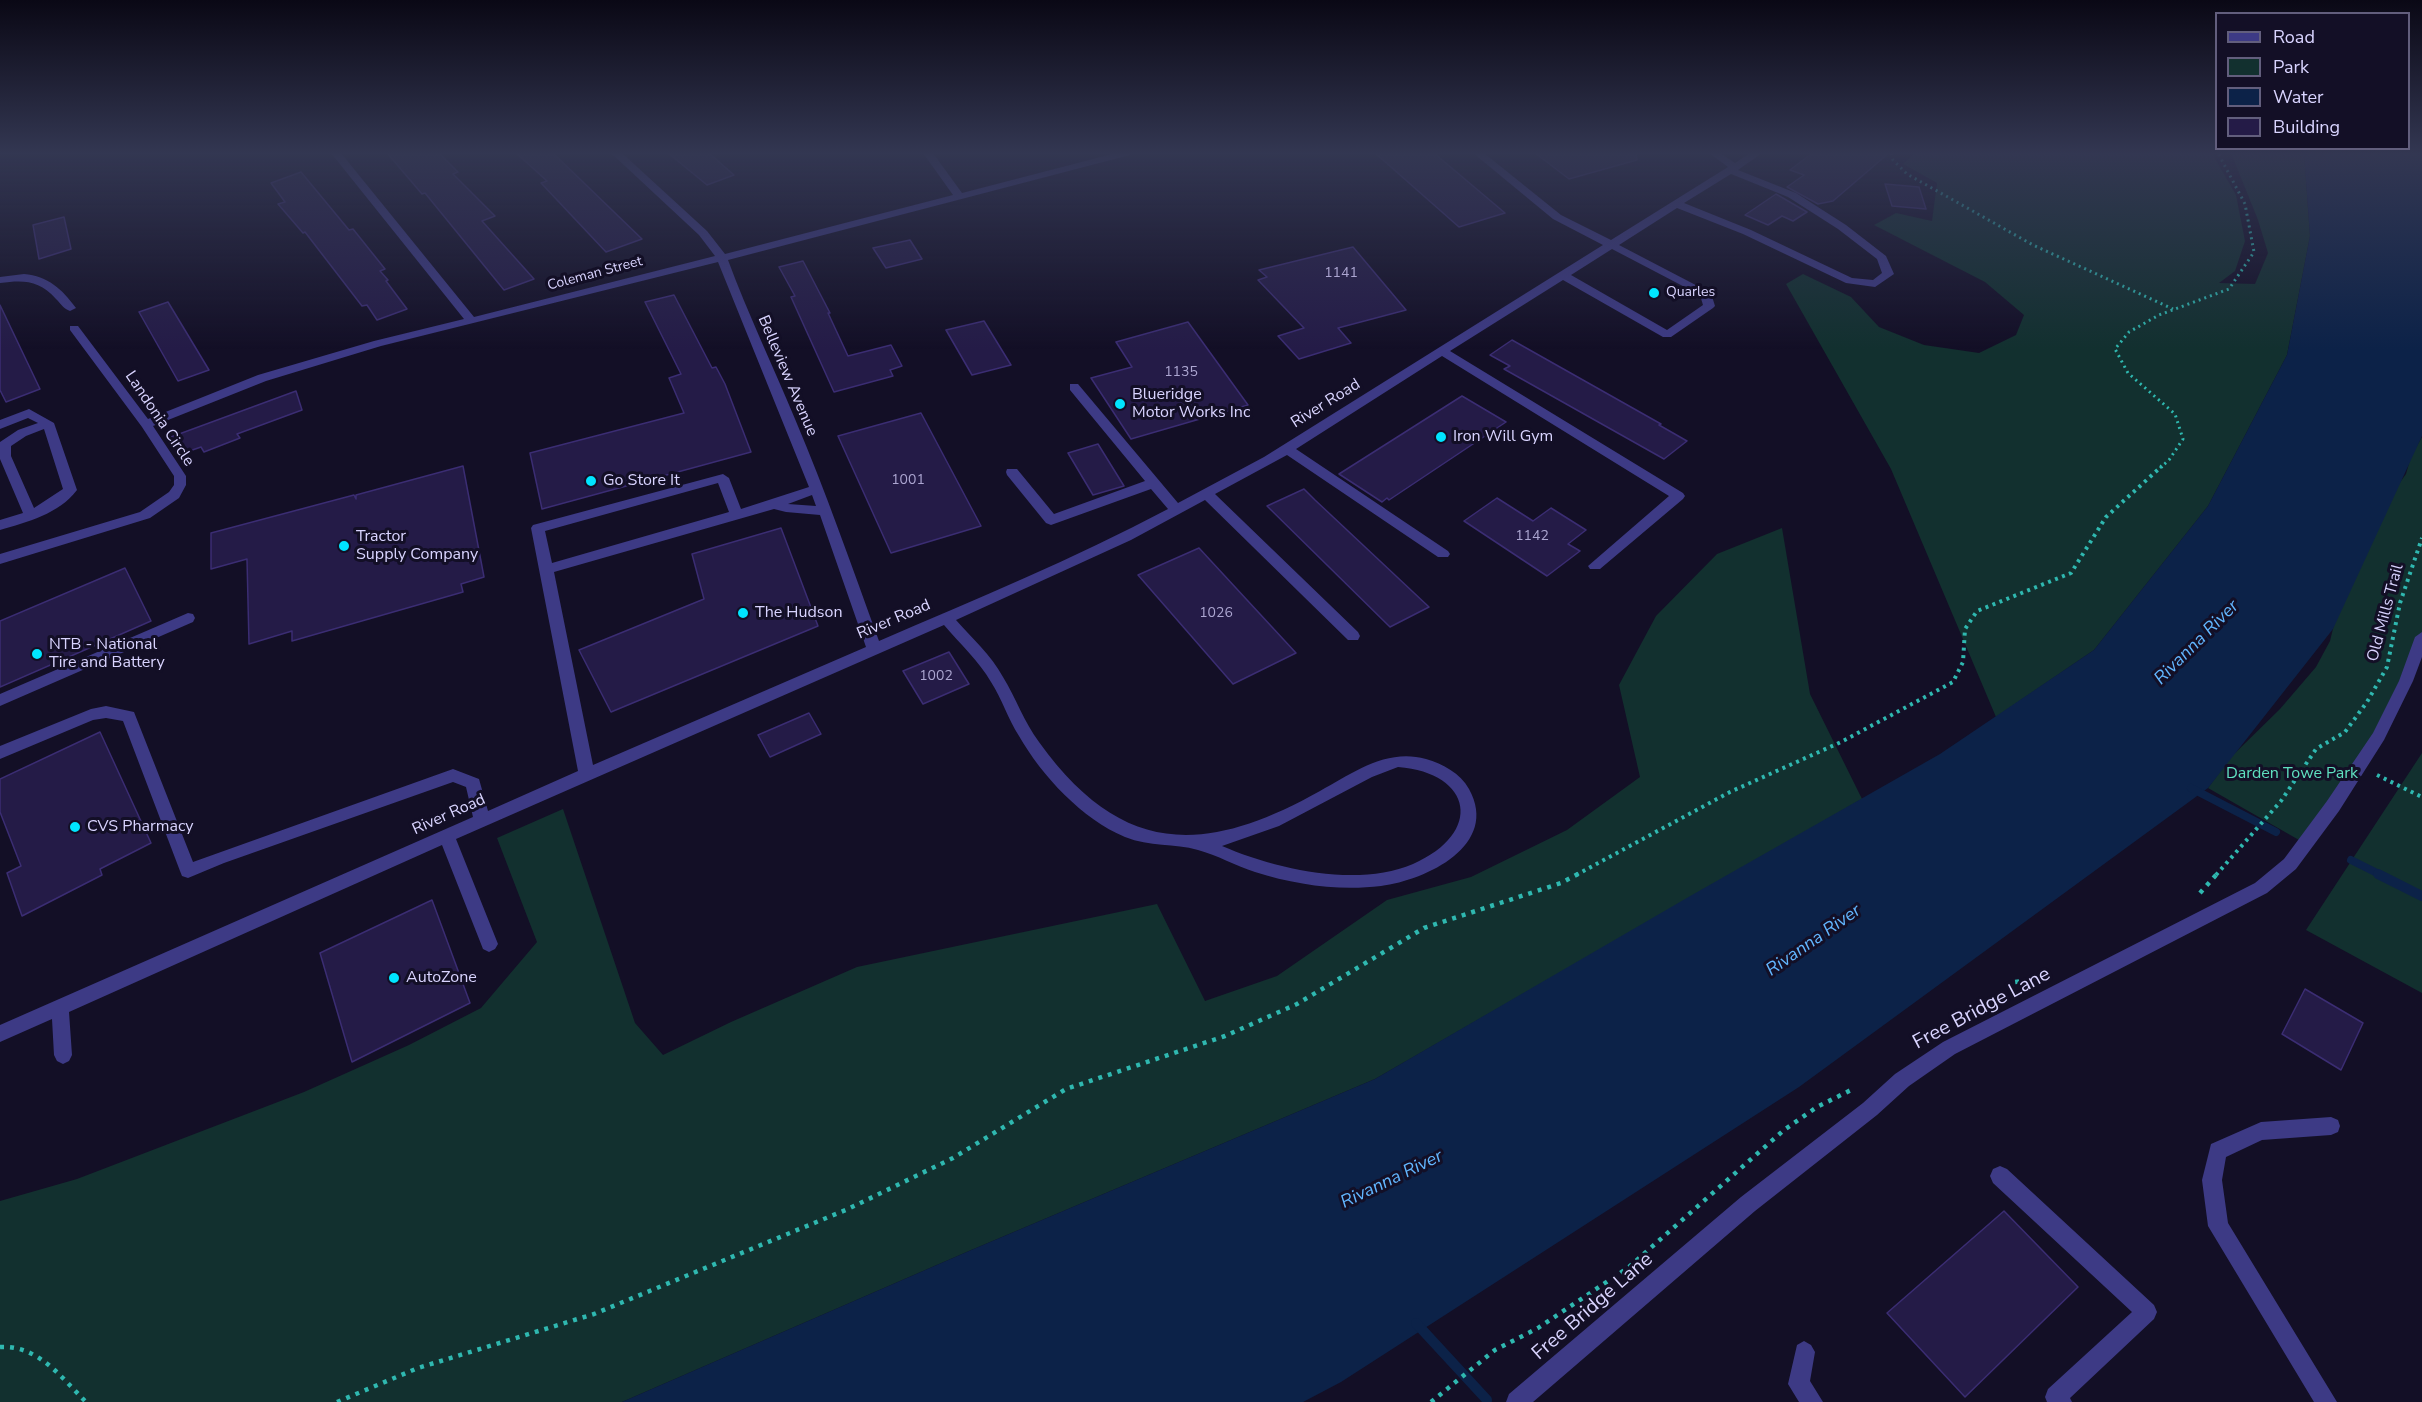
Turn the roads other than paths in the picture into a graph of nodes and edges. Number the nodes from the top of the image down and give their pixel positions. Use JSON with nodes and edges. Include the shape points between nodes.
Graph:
{"nodes":[{"id":1,"x":389,"y":218,"type":"edge"},
{"id":2,"x":687,"y":218,"type":"edge"},
{"id":3,"x":870,"y":218,"type":"edge"},
{"id":4,"x":1560,"y":218,"type":"edge"},
{"id":5,"x":1654,"y":218,"type":"edge"},
{"id":6,"x":1714,"y":218,"type":"edge"},
{"id":7,"x":1829,"y":218,"type":"edge"},
{"id":8,"x":1611,"y":246,"type":"junction"},
{"id":9,"x":721,"y":256,"type":"junction"},
{"id":10,"x":1564,"y":276,"type":"junction"},
{"id":11,"x":0,"y":280,"type":"edge"},
{"id":12,"x":70,"y":308,"type":"dead end"},
{"id":13,"x":471,"y":321,"type":"junction"},
{"id":14,"x":74,"y":328,"type":"dead end"},
{"id":15,"x":1443,"y":352,"type":"junction"},
{"id":16,"x":1074,"y":387,"type":"dead end"},
{"id":17,"x":48,"y":423,"type":"junction"},
{"id":18,"x":0,"y":424,"type":"edge"},
{"id":19,"x":146,"y":424,"type":"junction"},
{"id":20,"x":1287,"y":449,"type":"junction"},
{"id":21,"x":2,"y":457,"type":"edge"},
{"id":22,"x":1012,"y":472,"type":"dead end"},
{"id":23,"x":1154,"y":483,"type":"junction"},
{"id":24,"x":816,"y":489,"type":"junction"},
{"id":25,"x":1208,"y":495,"type":"junction"},
{"id":26,"x":774,"y":504,"type":"junction"},
{"id":27,"x":824,"y":511,"type":"junction"},
{"id":28,"x":1177,"y":511,"type":"junction"},
{"id":29,"x":736,"y":514,"type":"junction"},
{"id":30,"x":31,"y":516,"type":"junction"},
{"id":31,"x":0,"y":525,"type":"edge"},
{"id":32,"x":1443,"y":554,"type":"dead end"},
{"id":33,"x":0,"y":559,"type":"edge"},
{"id":34,"x":1595,"y":566,"type":"dead end"},
{"id":35,"x":546,"y":569,"type":"junction"},
{"id":36,"x":946,"y":617,"type":"junction"},
{"id":37,"x":188,"y":618,"type":"dead end"},
{"id":38,"x":1353,"y":636,"type":"dead end"},
{"id":39,"x":2422,"y":637,"type":"edge"},
{"id":40,"x":874,"y":648,"type":"junction"},
{"id":41,"x":0,"y":700,"type":"edge"},
{"id":42,"x":0,"y":753,"type":"edge"},
{"id":43,"x":587,"y":775,"type":"junction"},
{"id":44,"x":482,"y":820,"type":"junction"},
{"id":45,"x":447,"y":836,"type":"junction"},
{"id":46,"x":1199,"y":843,"type":"junction"},
{"id":47,"x":489,"y":944,"type":"dead end"},
{"id":48,"x":60,"y":1009,"type":"junction"},
{"id":49,"x":0,"y":1034,"type":"edge"},
{"id":50,"x":63,"y":1055,"type":"dead end"},
{"id":51,"x":2331,"y":1126,"type":"dead end"},
{"id":52,"x":2000,"y":1176,"type":"dead end"},
{"id":53,"x":1804,"y":1352,"type":"dead end"},
{"id":54,"x":1517,"y":1402,"type":"edge"},
{"id":55,"x":1812,"y":1402,"type":"edge"},
{"id":56,"x":2061,"y":1402,"type":"edge"},
{"id":57,"x":2326,"y":1402,"type":"edge"}],
"edges":[{"from":1,"to":13,"type":"street"},
{"from":2,"to":9,"type":"street","name":"Belleview Avenue"},
{"from":3,"to":9,"type":"street","name":"Coleman Street"},
{"from":4,"to":8,"type":"street"},
{"from":5,"to":8,"type":"street","name":"River Road"},
{"from":6,"to":7,"type":"street","via":[[1850,281],[1875,284],[1888,274],[1882,258]]},
{"from":8,"to":10,"type":"street","name":"River Road"},
{"from":8,"to":10,"type":"street","via":[[1705,293],[1709,306],[1667,335]]},
{"from":9,"to":13,"type":"street","name":"Coleman Street"},
{"from":9,"to":24,"type":"street","name":"Belleview Avenue"},
{"from":10,"to":15,"type":"street","name":"River Road"},
{"from":11,"to":12,"type":"street","via":[[44,281],[53,286]]},
{"from":13,"to":19,"type":"street","name":"Coleman Street","via":[[320,359]]},
{"from":14,"to":19,"type":"street","name":"Landonia Circle"},
{"from":15,"to":20,"type":"street","name":"River Road"},
{"from":15,"to":34,"type":"street","via":[[1678,496]]},
{"from":16,"to":23,"type":"street"},
{"from":17,"to":18,"type":"street","via":[[29,413]]},
{"from":17,"to":21,"type":"street","via":[[5,444]]},
{"from":17,"to":30,"type":"street","via":[[70,490],[56,503]]},
{"from":19,"to":33,"type":"street","name":"Landonia Circle","via":[[180,476],[174,495],[145,515]]},
{"from":20,"to":25,"type":"street","name":"River Road"},
{"from":20,"to":32,"type":"street"},
{"from":21,"to":30,"type":"street"},
{"from":22,"to":23,"type":"street","via":[[1051,520]]},
{"from":23,"to":28,"type":"street"},
{"from":24,"to":26,"type":"street"},
{"from":24,"to":27,"type":"street","name":"Belleview Avenue"},
{"from":25,"to":28,"type":"street","name":"River Road"},
{"from":25,"to":38,"type":"street"},
{"from":26,"to":27,"type":"street"},
{"from":26,"to":29,"type":"street"},
{"from":27,"to":40,"type":"street","name":"Belleview Avenue"},
{"from":28,"to":36,"type":"street","name":"River Road","via":[[1045,575]]},
{"from":29,"to":35,"type":"street"},
{"from":29,"to":35,"type":"street","via":[[723,478],[538,528]]},
{"from":30,"to":31,"type":"street"},
{"from":35,"to":43,"type":"street"},
{"from":36,"to":40,"type":"street","name":"River Road"},
{"from":36,"to":46,"type":"street","via":[[994,674],[1025,734],[1074,793],[1111,822],[1131,832]]},
{"from":37,"to":41,"type":"street"},
{"from":39,"to":54,"type":"street","name":"Free Bridge Lane","via":[[2379,736],[2290,864],[2261,888],[1939,1054],[1748,1204]]},
{"from":40,"to":43,"type":"street","name":"River Road"},
{"from":42,"to":44,"type":"street","via":[[92,715],[106,712],[129,716],[188,871],[453,775],[473,783]]},
{"from":43,"to":44,"type":"street","name":"River Road"},
{"from":44,"to":45,"type":"street","name":"River Road"},
{"from":45,"to":47,"type":"street"},
{"from":45,"to":48,"type":"street","name":"River Road"},
{"from":46,"to":46,"type":"street","via":[[1225,840],[1277,820],[1379,765],[1398,761],[1418,762],[1437,769],[1453,780],[1469,808],[1469,825],[1462,840],[1443,856],[1392,877],[1310,879],[1266,870]]},
{"from":48,"to":49,"type":"street","name":"River Road"},
{"from":48,"to":50,"type":"street"},
{"from":51,"to":57,"type":"street","via":[[2261,1131],[2218,1151],[2212,1180],[2218,1226]]},
{"from":52,"to":56,"type":"street","via":[[2147,1312],[2056,1397]]},
{"from":53,"to":55,"type":"street","via":[[1798,1384]]}]}
